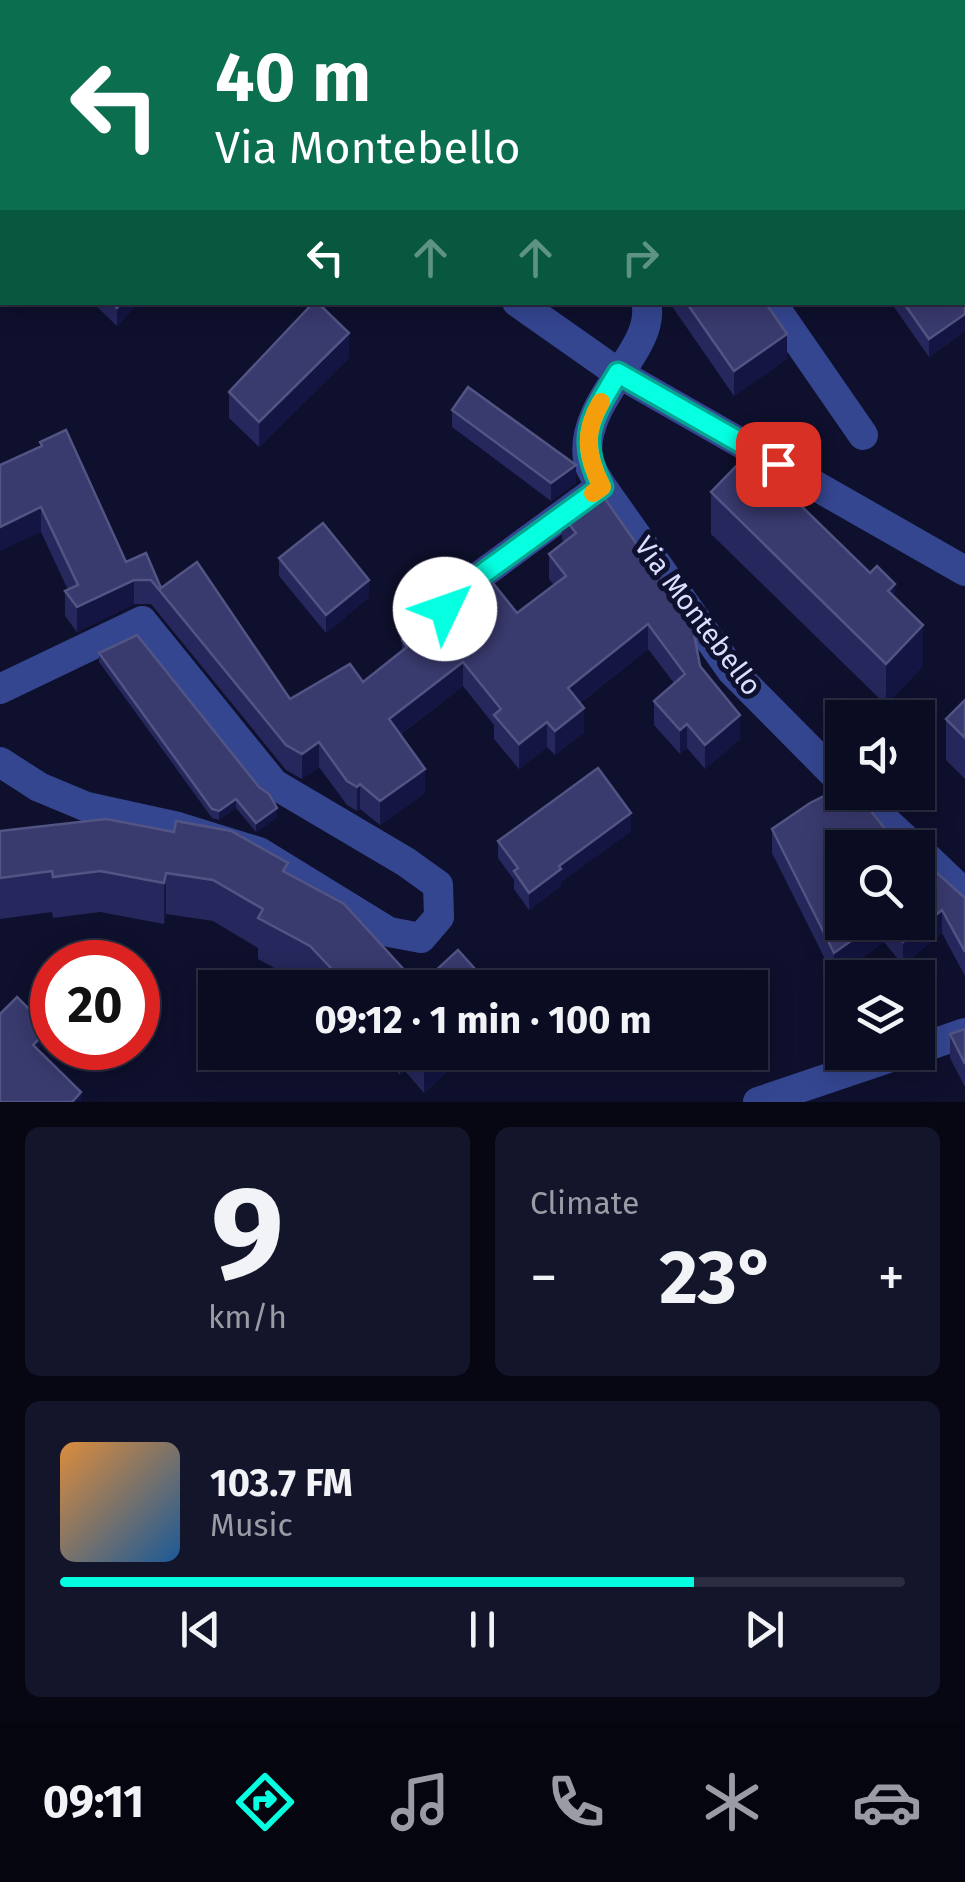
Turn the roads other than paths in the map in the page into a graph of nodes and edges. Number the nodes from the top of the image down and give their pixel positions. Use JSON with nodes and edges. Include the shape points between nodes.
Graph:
{"nodes":[{"id":1,"x":520,"y":305,"type":"edge"},
{"id":2,"x":647,"y":305,"type":"edge"},
{"id":3,"x":773,"y":305,"type":"edge"},
{"id":4,"x":618,"y":373,"type":"junction"},
{"id":5,"x":863,"y":435,"type":"dead end"},
{"id":6,"x":602,"y":487,"type":"junction"},
{"id":7,"x":965,"y":570,"type":"edge"},
{"id":8,"x":445,"y":609,"type":"edge"},
{"id":9,"x":0,"y":689,"type":"edge"},
{"id":10,"x":0,"y":762,"type":"edge"},
{"id":11,"x":825,"y":765,"type":"edge"},
{"id":12,"x":874,"y":810,"type":"edge"},
{"id":13,"x":896,"y":830,"type":"edge"},
{"id":14,"x":935,"y":866,"type":"edge"},
{"id":15,"x":965,"y":894,"type":"edge"},
{"id":16,"x":965,"y":1033,"type":"edge"},
{"id":17,"x":935,"y":1043,"type":"edge"},
{"id":18,"x":853,"y":1070,"type":"edge"},
{"id":19,"x":758,"y":1102,"type":"edge"}],
"edges":[{"from":1,"to":4,"type":"street"},
{"from":2,"to":4,"type":"street","name":"Via Montebello","via":[[644,329]]},
{"from":3,"to":5,"type":"street"},
{"from":4,"to":6,"type":"street","name":"Via Montebello","via":[[591,418],[588,460]]},
{"from":4,"to":7,"type":"street"},
{"from":6,"to":8,"type":"street","via":[[474,580]]},
{"from":6,"to":11,"type":"street","name":"Via Montebello","via":[[732,671]]},
{"from":9,"to":10,"type":"street","via":[[142,621],[274,784],[438,885],[439,917],[422,938],[390,932],[259,852],[87,807]]},
{"from":12,"to":13,"type":"street"},
{"from":14,"to":15,"type":"street"},
{"from":16,"to":17,"type":"street"},
{"from":18,"to":19,"type":"street"}]}
